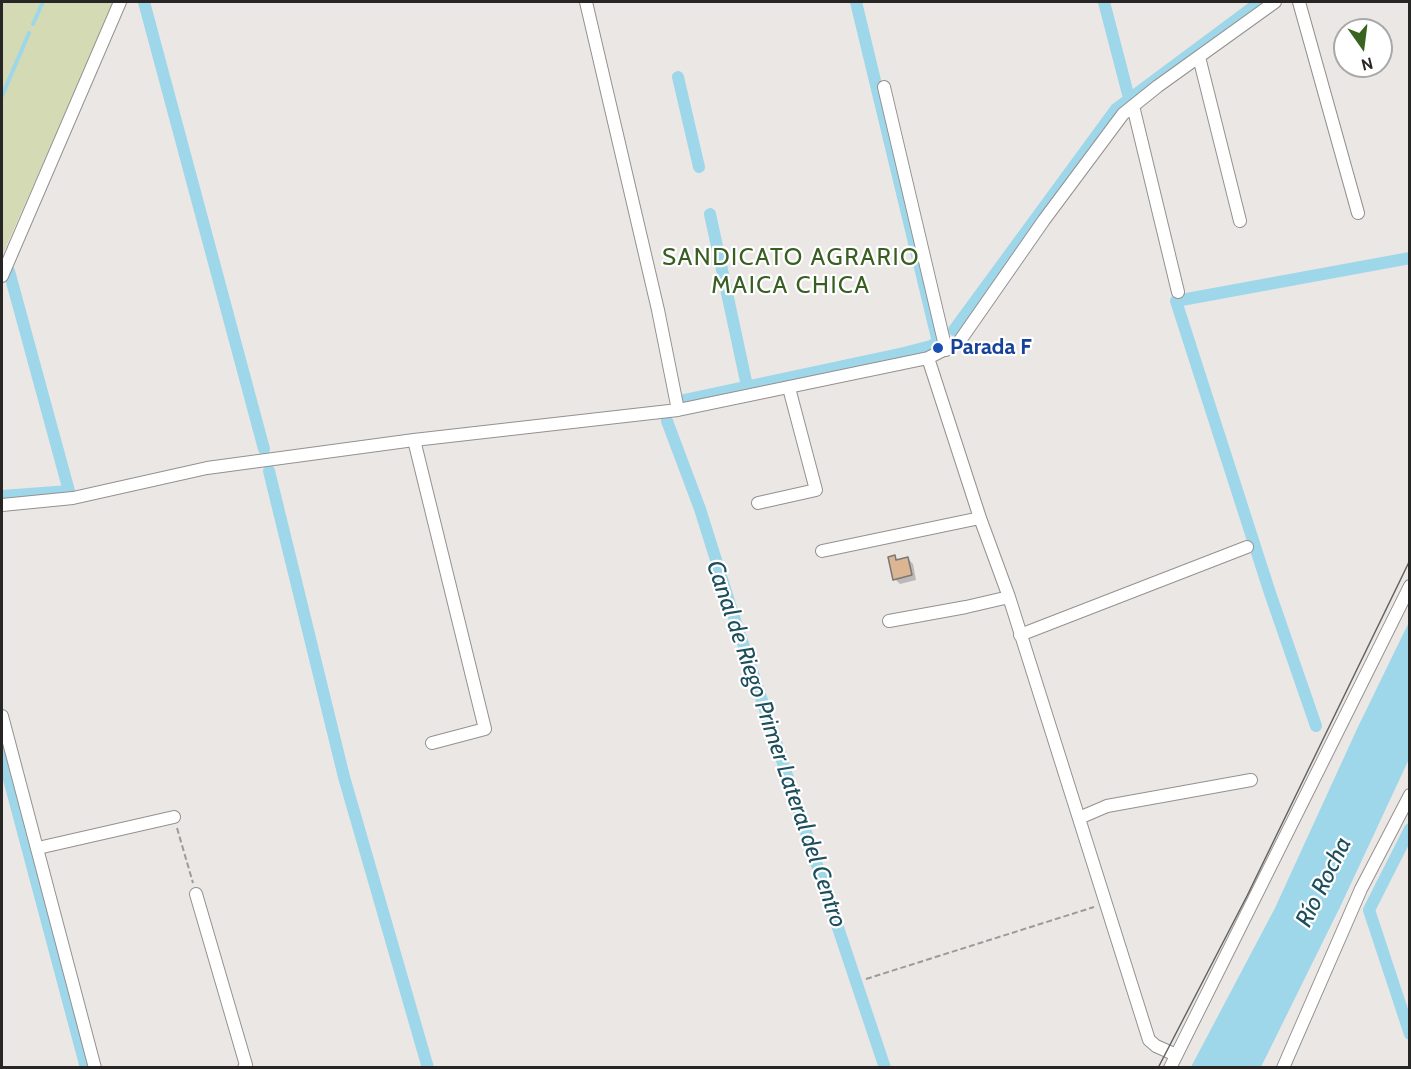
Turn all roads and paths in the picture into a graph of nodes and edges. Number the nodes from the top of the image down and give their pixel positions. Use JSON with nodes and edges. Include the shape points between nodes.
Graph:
{"nodes":[{"id":1,"x":120,"y":2,"type":"edge"},
{"id":2,"x":586,"y":2,"type":"edge"},
{"id":3,"x":1275,"y":2,"type":"edge"},
{"id":4,"x":1299,"y":2,"type":"edge"},
{"id":5,"x":1198,"y":57,"type":"junction"},
{"id":6,"x":884,"y":87,"type":"dead end"},
{"id":7,"x":1133,"y":106,"type":"junction"},
{"id":8,"x":1358,"y":213,"type":"dead end"},
{"id":9,"x":1240,"y":220,"type":"dead end"},
{"id":10,"x":2,"y":276,"type":"edge"},
{"id":11,"x":1178,"y":292,"type":"dead end"},
{"id":12,"x":946,"y":350,"type":"junction"},
{"id":13,"x":928,"y":358,"type":"junction"},
{"id":14,"x":789,"y":387,"type":"junction"},
{"id":15,"x":678,"y":410,"type":"junction"},
{"id":16,"x":414,"y":440,"type":"junction"},
{"id":17,"x":758,"y":503,"type":"dead end"},
{"id":18,"x":2,"y":505,"type":"edge"},
{"id":19,"x":980,"y":518,"type":"junction"},
{"id":20,"x":1247,"y":547,"type":"dead end"},
{"id":21,"x":822,"y":551,"type":"dead end"},
{"id":22,"x":1410,"y":586,"type":"edge"},
{"id":23,"x":1009,"y":597,"type":"junction"},
{"id":24,"x":889,"y":621,"type":"dead end"},
{"id":25,"x":1020,"y":635,"type":"junction"},
{"id":26,"x":2,"y":716,"type":"edge"},
{"id":27,"x":432,"y":743,"type":"dead end"},
{"id":28,"x":1251,"y":780,"type":"dead end"},
{"id":29,"x":1410,"y":795,"type":"edge"},
{"id":30,"x":174,"y":817,"type":"joint"},
{"id":31,"x":1079,"y":818,"type":"junction"},
{"id":32,"x":38,"y":848,"type":"junction"},
{"id":33,"x":196,"y":894,"type":"joint"},
{"id":34,"x":1106,"y":903,"type":"junction"},
{"id":35,"x":866,"y":979,"type":"dead end"},
{"id":36,"x":1176,"y":1055,"type":"junction"},
{"id":37,"x":94,"y":1068,"type":"edge"},
{"id":38,"x":244,"y":1068,"type":"edge"},
{"id":39,"x":1170,"y":1068,"type":"edge"},
{"id":40,"x":1283,"y":1068,"type":"edge"}],
"edges":[{"from":1,"to":10,"type":"street"},
{"from":2,"to":15,"type":"street"},
{"from":3,"to":5,"type":"street"},
{"from":4,"to":8,"type":"street"},
{"from":5,"to":7,"type":"street"},
{"from":5,"to":9,"type":"street"},
{"from":6,"to":12,"type":"street"},
{"from":7,"to":11,"type":"street"},
{"from":7,"to":12,"type":"street","via":[[1092,153],[969,328]]},
{"from":12,"to":13,"type":"street"},
{"from":13,"to":14,"type":"street"},
{"from":13,"to":19,"type":"street"},
{"from":14,"to":15,"type":"street"},
{"from":14,"to":17,"type":"street","via":[[816,490]]},
{"from":15,"to":16,"type":"street"},
{"from":16,"to":18,"type":"street","via":[[207,468],[73,498]]},
{"from":16,"to":27,"type":"street","via":[[485,729]]},
{"from":19,"to":21,"type":"street"},
{"from":19,"to":23,"type":"street"},
{"from":20,"to":25,"type":"street"},
{"from":22,"to":36,"type":"street"},
{"from":23,"to":24,"type":"street"},
{"from":23,"to":25,"type":"street"},
{"from":25,"to":31,"type":"street"},
{"from":26,"to":32,"type":"street"},
{"from":28,"to":31,"type":"street","via":[[1107,806]]},
{"from":29,"to":40,"type":"street","via":[[1361,890]]},
{"from":30,"to":32,"type":"street"},
{"from":30,"to":33,"type":"path"},
{"from":31,"to":34,"type":"street"},
{"from":32,"to":37,"type":"street"},
{"from":33,"to":38,"type":"street"},
{"from":34,"to":35,"type":"path"},
{"from":34,"to":36,"type":"street","via":[[1149,1040]]},
{"from":36,"to":39,"type":"street"}]}
